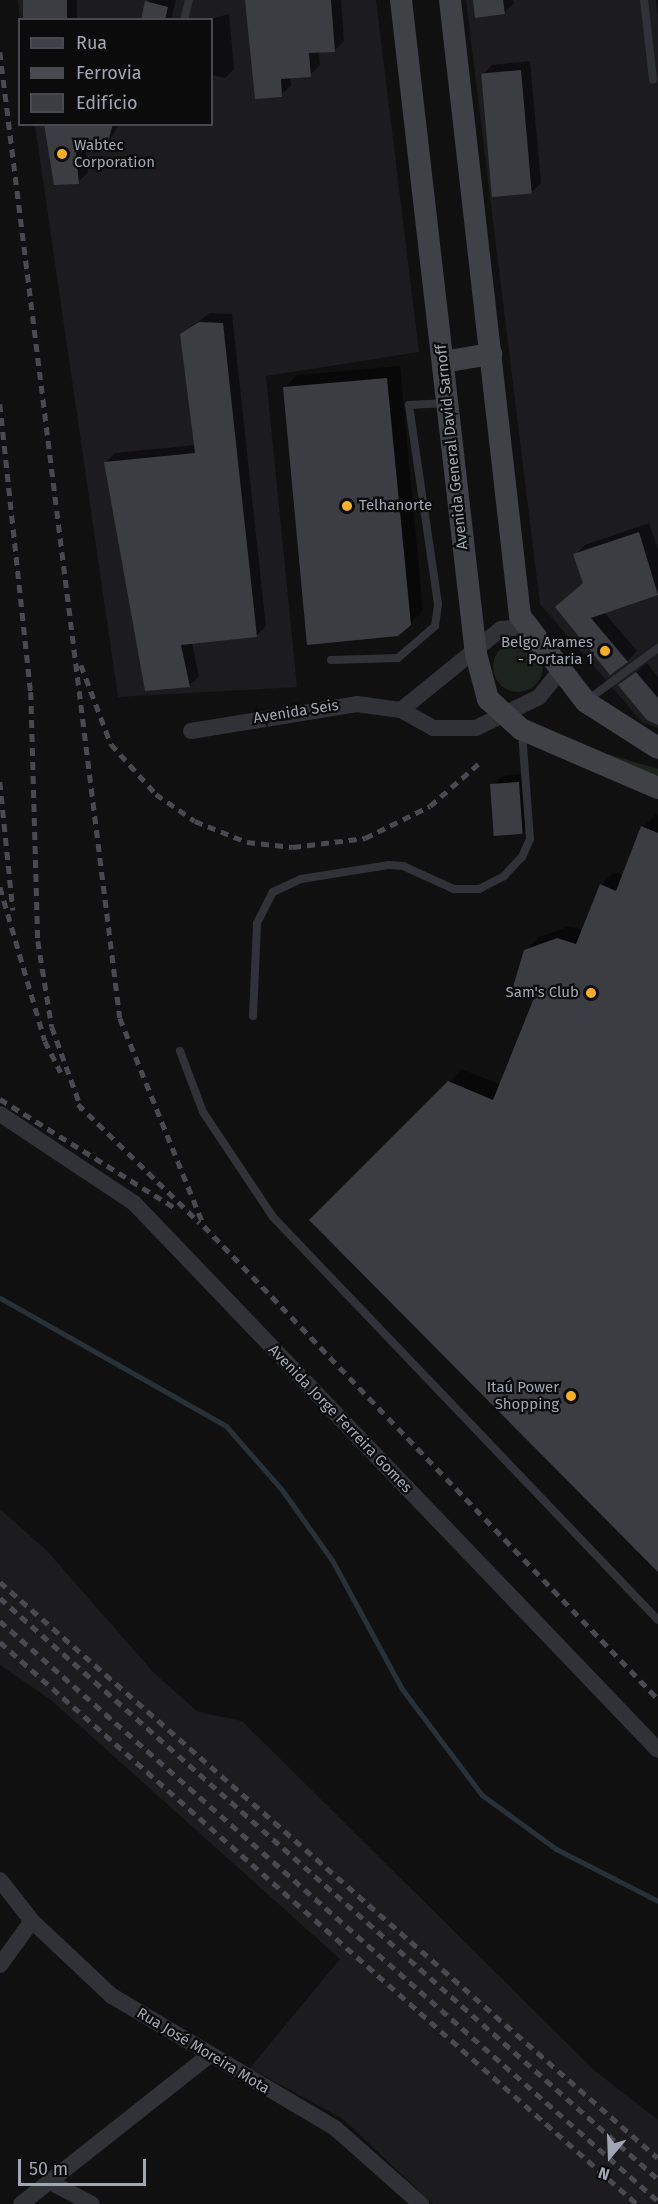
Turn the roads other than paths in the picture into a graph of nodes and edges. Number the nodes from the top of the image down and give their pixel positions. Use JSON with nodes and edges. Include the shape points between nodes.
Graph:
{"nodes":[{"id":1,"x":189,"y":0,"type":"edge"},
{"id":2,"x":401,"y":0,"type":"edge"},
{"id":3,"x":450,"y":0,"type":"edge"},
{"id":4,"x":644,"y":0,"type":"edge"},
{"id":5,"x":184,"y":18,"type":"edge"},
{"id":6,"x":653,"y":79,"type":"dead end"},
{"id":7,"x":491,"y":354,"type":"junction"},
{"id":8,"x":443,"y":362,"type":"junction"},
{"id":9,"x":447,"y":403,"type":"junction"},
{"id":10,"x":526,"y":627,"type":"junction"},
{"id":11,"x":658,"y":648,"type":"edge"},
{"id":12,"x":476,"y":654,"type":"junction"},
{"id":13,"x":331,"y":660,"type":"dead end"},
{"id":14,"x":559,"y":672,"type":"junction"},
{"id":15,"x":586,"y":702,"type":"junction"},
{"id":16,"x":401,"y":710,"type":"junction"},
{"id":17,"x":501,"y":715,"type":"junction"},
{"id":18,"x":521,"y":729,"type":"junction"},
{"id":19,"x":191,"y":730,"type":"dead end"},
{"id":20,"x":658,"y":748,"type":"edge"},
{"id":21,"x":658,"y":788,"type":"edge"},
{"id":22,"x":253,"y":1016,"type":"dead end"},
{"id":23,"x":180,"y":1051,"type":"dead end"},
{"id":24,"x":0,"y":1114,"type":"edge"},
{"id":25,"x":658,"y":1620,"type":"edge"},
{"id":26,"x":658,"y":1750,"type":"edge"},
{"id":27,"x":0,"y":1880,"type":"edge"},
{"id":28,"x":32,"y":1921,"type":"junction"},
{"id":29,"x":0,"y":1965,"type":"edge"},
{"id":30,"x":207,"y":2057,"type":"junction"},
{"id":31,"x":50,"y":2182,"type":"junction"},
{"id":32,"x":21,"y":2204,"type":"edge"},
{"id":33,"x":92,"y":2204,"type":"edge"},
{"id":34,"x":422,"y":2204,"type":"edge"}],
"edges":[{"from":1,"to":5,"type":"lane"},
{"from":2,"to":8,"type":"main road","name":"Avenida General David Sarnoff"},
{"from":3,"to":7,"type":"main road"},
{"from":4,"to":6,"type":"lane"},
{"from":7,"to":8,"type":"main road"},
{"from":7,"to":10,"type":"main road"},
{"from":8,"to":9,"type":"main road","name":"Avenida General David Sarnoff"},
{"from":9,"to":12,"type":"main road","name":"Avenida General David Sarnoff"},
{"from":9,"to":13,"type":"lane","via":[[409,405],[438,604],[435,626],[398,658]]},
{"from":10,"to":12,"type":"street","via":[[501,629]]},
{"from":10,"to":14,"type":"main road"},
{"from":11,"to":15,"type":"lane"},
{"from":12,"to":16,"type":"street"},
{"from":12,"to":17,"type":"main road","name":"Avenida General David Sarnoff","via":[[488,699]]},
{"from":14,"to":15,"type":"main road"},
{"from":14,"to":17,"type":"street","name":"Avenida Seis","via":[[539,697]]},
{"from":15,"to":20,"type":"main road"},
{"from":16,"to":17,"type":"street","name":"Avenida Seis","via":[[420,723],[449,730],[476,728]]},
{"from":16,"to":19,"type":"street","name":"Avenida Seis","via":[[332,704]]},
{"from":17,"to":18,"type":"main road","name":"Avenida General David Sarnoff"},
{"from":18,"to":21,"type":"main road","name":"Avenida General David Sarnoff"},
{"from":18,"to":22,"type":"lane","via":[[530,839],[522,857],[504,876],[479,889],[454,889],[403,866],[388,865],[301,879],[273,892],[257,922]]},
{"from":23,"to":25,"type":"lane","via":[[203,1112],[273,1217]]},
{"from":24,"to":26,"type":"street","name":"Avenida Jorge Ferreira Gomes","via":[[134,1203]]},
{"from":27,"to":28,"type":"street","name":"Rua José Moreira Mota"},
{"from":28,"to":29,"type":"street"},
{"from":28,"to":30,"type":"street","name":"Rua José Moreira Mota","via":[[112,1996]]},
{"from":30,"to":31,"type":"street"},
{"from":30,"to":34,"type":"street","name":"Rua José Moreira Mota","via":[[334,2128]]},
{"from":31,"to":32,"type":"street"},
{"from":31,"to":33,"type":"street"}]}
